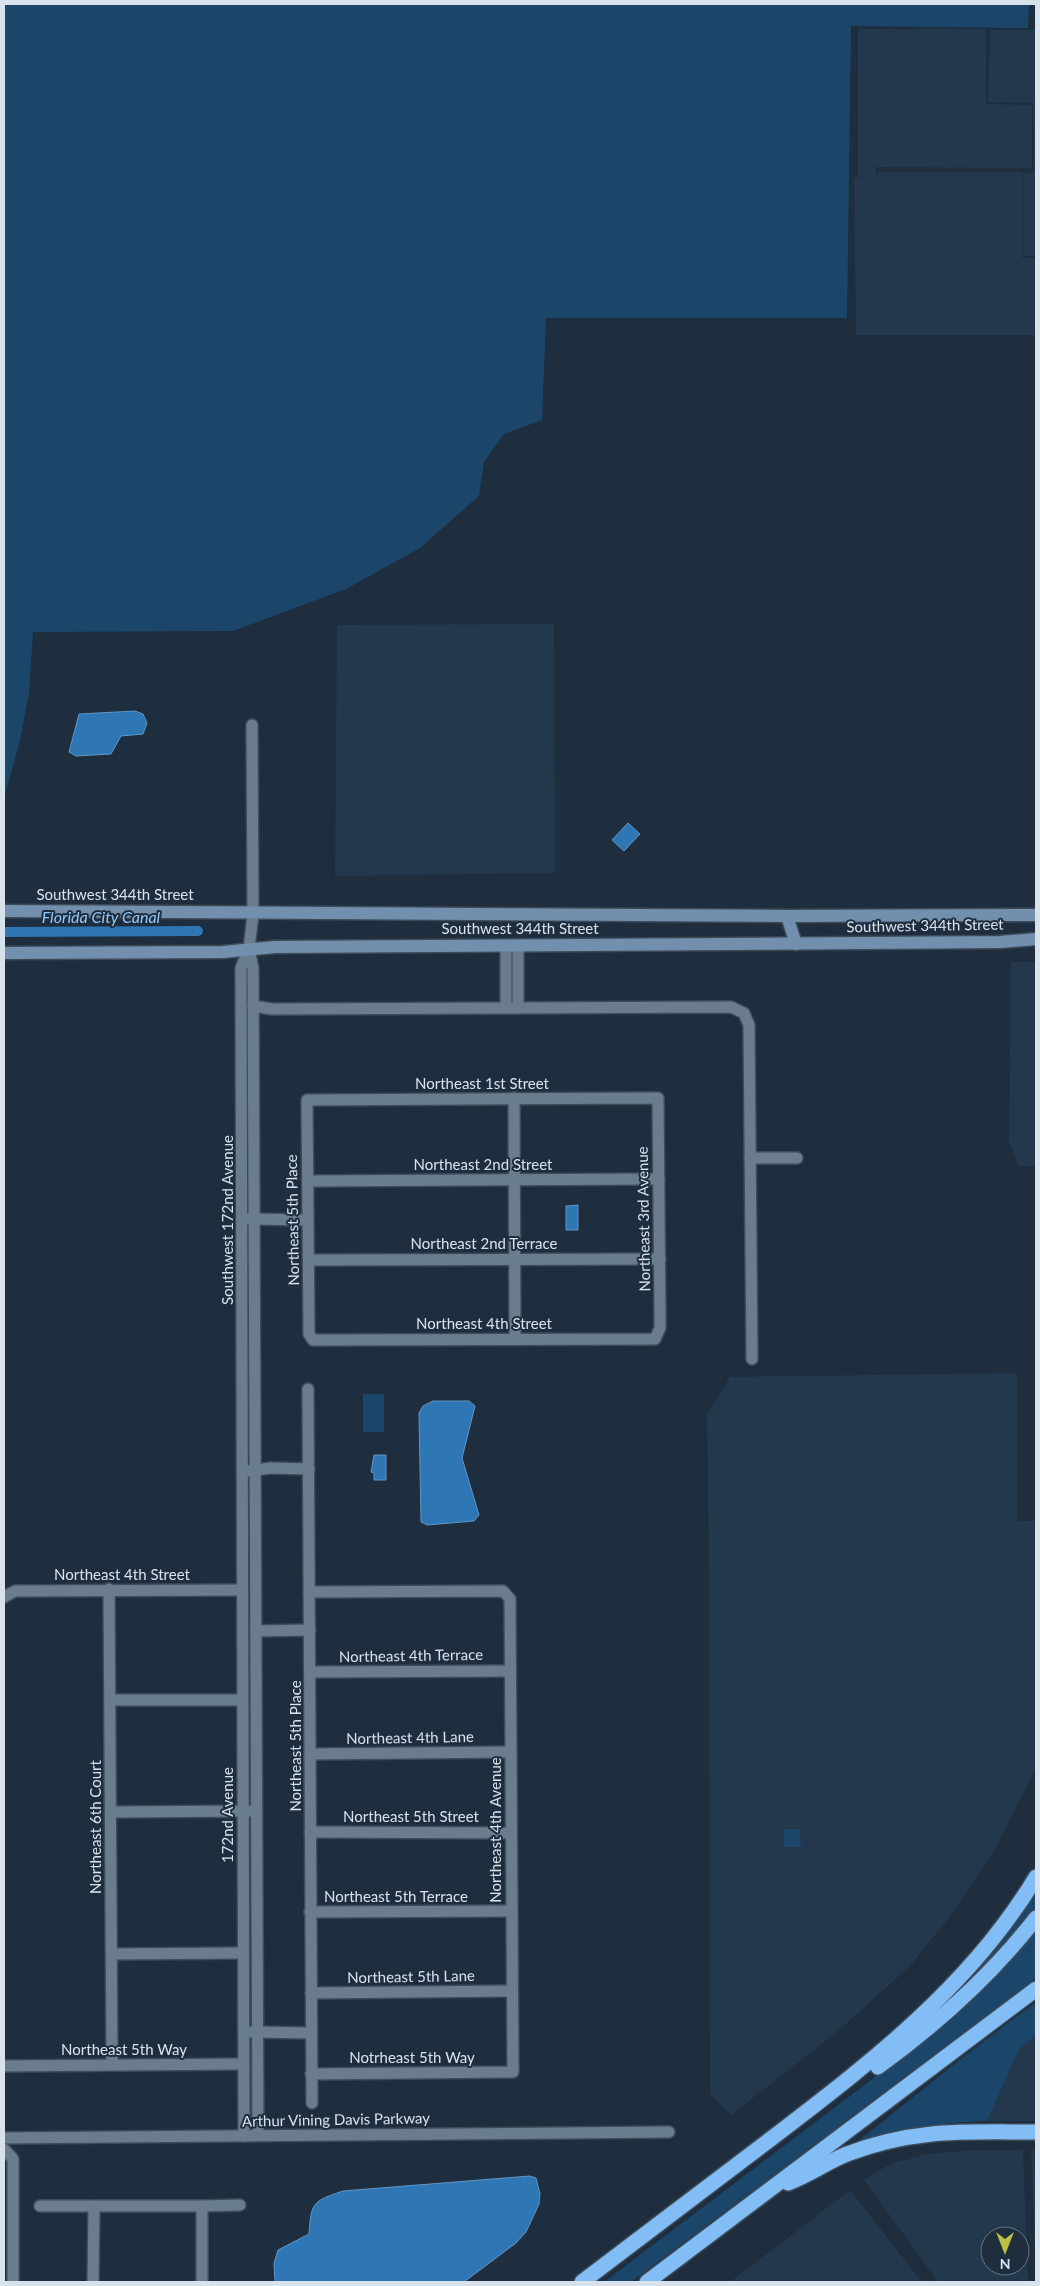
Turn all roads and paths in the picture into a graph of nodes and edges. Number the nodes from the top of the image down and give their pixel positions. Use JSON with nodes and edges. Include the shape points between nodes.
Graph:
{"nodes":[{"id":1,"x":252,"y":725,"type":"dead end"},
{"id":2,"x":4,"y":911,"type":"edge"},
{"id":3,"x":253,"y":914,"type":"junction"},
{"id":4,"x":1036,"y":915,"type":"edge"},
{"id":5,"x":786,"y":916,"type":"junction"},
{"id":6,"x":1036,"y":938,"type":"edge"},
{"id":7,"x":780,"y":944,"type":"junction"},
{"id":8,"x":796,"y":944,"type":"junction"},
{"id":9,"x":512,"y":946,"type":"junction"},
{"id":10,"x":249,"y":949,"type":"junction"},
{"id":11,"x":4,"y":952,"type":"edge"},
{"id":12,"x":253,"y":1006,"type":"junction"},
{"id":13,"x":506,"y":1008,"type":"junction"},
{"id":14,"x":518,"y":1008,"type":"junction"},
{"id":15,"x":514,"y":1098,"type":"junction"},
{"id":16,"x":658,"y":1098,"type":"joint"},
{"id":17,"x":307,"y":1100,"type":"joint"},
{"id":18,"x":750,"y":1158,"type":"junction"},
{"id":19,"x":797,"y":1158,"type":"dead end"},
{"id":20,"x":659,"y":1179,"type":"junction"},
{"id":21,"x":514,"y":1180,"type":"junction"},
{"id":22,"x":308,"y":1181,"type":"junction"},
{"id":23,"x":248,"y":1219,"type":"junction"},
{"id":24,"x":308,"y":1220,"type":"junction"},
{"id":25,"x":514,"y":1259,"type":"junction"},
{"id":26,"x":660,"y":1259,"type":"junction"},
{"id":27,"x":309,"y":1260,"type":"junction"},
{"id":28,"x":514,"y":1339,"type":"junction"},
{"id":29,"x":655,"y":1339,"type":"joint"},
{"id":30,"x":313,"y":1340,"type":"joint"},
{"id":31,"x":752,"y":1358,"type":"dead end"},
{"id":32,"x":308,"y":1389,"type":"dead end"},
{"id":33,"x":309,"y":1469,"type":"junction"},
{"id":34,"x":255,"y":1470,"type":"junction"},
{"id":35,"x":242,"y":1472,"type":"junction"},
{"id":36,"x":256,"y":1492,"type":"joint"},
{"id":37,"x":242,"y":1493,"type":"joint"},
{"id":38,"x":108,"y":1589,"type":"junction"},
{"id":39,"x":242,"y":1590,"type":"junction"},
{"id":40,"x":309,"y":1592,"type":"junction"},
{"id":41,"x":4,"y":1597,"type":"edge"},
{"id":42,"x":310,"y":1630,"type":"junction"},
{"id":43,"x":256,"y":1631,"type":"junction"},
{"id":44,"x":510,"y":1670,"type":"junction"},
{"id":45,"x":311,"y":1672,"type":"junction"},
{"id":46,"x":110,"y":1700,"type":"junction"},
{"id":47,"x":242,"y":1700,"type":"junction"},
{"id":48,"x":511,"y":1752,"type":"junction"},
{"id":49,"x":310,"y":1754,"type":"junction"},
{"id":50,"x":243,"y":1811,"type":"junction"},
{"id":51,"x":257,"y":1811,"type":"junction"},
{"id":52,"x":112,"y":1812,"type":"junction"},
{"id":53,"x":310,"y":1832,"type":"junction"},
{"id":54,"x":511,"y":1833,"type":"junction"},
{"id":55,"x":1036,"y":1877,"type":"edge"},
{"id":56,"x":512,"y":1911,"type":"junction"},
{"id":57,"x":310,"y":1912,"type":"junction"},
{"id":58,"x":1036,"y":1918,"type":"edge"},
{"id":59,"x":243,"y":1953,"type":"junction"},
{"id":60,"x":112,"y":1954,"type":"junction"},
{"id":61,"x":1036,"y":1989,"type":"edge"},
{"id":62,"x":512,"y":1991,"type":"junction"},
{"id":63,"x":311,"y":1993,"type":"junction"},
{"id":64,"x":244,"y":2032,"type":"junction"},
{"id":65,"x":258,"y":2033,"type":"junction"},
{"id":66,"x":311,"y":2033,"type":"junction"},
{"id":67,"x":244,"y":2064,"type":"junction"},
{"id":68,"x":112,"y":2065,"type":"junction"},
{"id":69,"x":4,"y":2066,"type":"edge"},
{"id":70,"x":513,"y":2072,"type":"joint"},
{"id":71,"x":312,"y":2074,"type":"junction"},
{"id":72,"x":831,"y":2093,"type":"junction"},
{"id":73,"x":312,"y":2103,"type":"dead end"},
{"id":74,"x":669,"y":2132,"type":"dead end"},
{"id":75,"x":1036,"y":2132,"type":"edge"},
{"id":76,"x":258,"y":2135,"type":"junction"},
{"id":77,"x":244,"y":2136,"type":"junction"},
{"id":78,"x":4,"y":2138,"type":"edge"},
{"id":79,"x":4,"y":2149,"type":"edge"},
{"id":80,"x":768,"y":2190,"type":"junction"},
{"id":81,"x":240,"y":2205,"type":"dead end"},
{"id":82,"x":40,"y":2206,"type":"dead end"},
{"id":83,"x":94,"y":2206,"type":"junction"},
{"id":84,"x":202,"y":2206,"type":"junction"},
{"id":85,"x":9,"y":2254,"type":"edge"},
{"id":86,"x":13,"y":2282,"type":"edge"},
{"id":87,"x":93,"y":2282,"type":"edge"},
{"id":88,"x":202,"y":2282,"type":"edge"},
{"id":89,"x":582,"y":2282,"type":"edge"},
{"id":90,"x":647,"y":2282,"type":"edge"}],
"edges":[{"from":1,"to":3,"type":"street","name":"Southwest 172nd Avenue"},
{"from":2,"to":3,"type":"main road","name":"Southwest 344th Street","via":[[145,910]]},
{"from":3,"to":5,"type":"main road","name":"Southwest 344th Street"},
{"from":3,"to":10,"type":"street","name":"Southwest 172nd Avenue"},
{"from":4,"to":5,"type":"main road","name":"Southwest 344th Street"},
{"from":5,"to":7,"type":"main road"},
{"from":5,"to":8,"type":"main road"},
{"from":6,"to":8,"type":"main road","name":"Southwest 344th Street","via":[[1000,942]]},
{"from":7,"to":8,"type":"main road","name":"Southwest 344th Street"},
{"from":7,"to":9,"type":"main road","name":"Southwest 344th Street"},
{"from":9,"to":10,"type":"main road","name":"Southwest 344th Street"},
{"from":9,"to":13,"type":"street"},
{"from":9,"to":14,"type":"street"},
{"from":10,"to":11,"type":"main road","name":"Southwest 344th Street","via":[[223,952]]},
{"from":10,"to":12,"type":"street","name":"Southwest 172nd Avenue","via":[[253,968]]},
{"from":10,"to":23,"type":"street","name":"Southwest 172nd Avenue","via":[[241,968]]},
{"from":12,"to":13,"type":"street","via":[[272,1009]]},
{"from":12,"to":23,"type":"street","name":"Southwest 172nd Avenue"},
{"from":13,"to":14,"type":"street"},
{"from":14,"to":18,"type":"street","via":[[738,1009],[748,1018],[749,1025]]},
{"from":15,"to":16,"type":"street","name":"Northeast 1st Street"},
{"from":15,"to":17,"type":"street","name":"Northeast 1st Street"},
{"from":15,"to":21,"type":"street"},
{"from":16,"to":20,"type":"street","name":"Northeast 3rd Avenue"},
{"from":17,"to":22,"type":"street","name":"Northeast 5th Place"},
{"from":18,"to":19,"type":"street"},
{"from":18,"to":31,"type":"street"},
{"from":20,"to":21,"type":"street","name":"Northeast 2nd Street"},
{"from":20,"to":26,"type":"street","name":"Northeast 3rd Avenue"},
{"from":21,"to":22,"type":"street","name":"Northeast 2nd Street"},
{"from":21,"to":25,"type":"street"},
{"from":22,"to":24,"type":"street","name":"Northeast 5th Place"},
{"from":23,"to":24,"type":"street"},
{"from":23,"to":34,"type":"street","name":"Southwest 172nd Avenue"},
{"from":23,"to":35,"type":"street","name":"Southwest 172nd Avenue"},
{"from":24,"to":27,"type":"street","name":"Northeast 5th Place"},
{"from":25,"to":26,"type":"street","name":"Northeast 2nd Terrace"},
{"from":25,"to":27,"type":"street","name":"Northeast 2nd Terrace"},
{"from":25,"to":28,"type":"street"},
{"from":26,"to":29,"type":"street","name":"Northeast 3rd Avenue","via":[[660,1328]]},
{"from":27,"to":30,"type":"street","name":"Northeast 5th Place","via":[[309,1334]]},
{"from":28,"to":29,"type":"street","name":"Northeast 4th Street"},
{"from":28,"to":30,"type":"street","name":"Northeast 4th Street"},
{"from":32,"to":33,"type":"street","name":"Northeast 5th Place"},
{"from":33,"to":34,"type":"street"},
{"from":33,"to":40,"type":"street","name":"Northeast 5th Place"},
{"from":34,"to":35,"type":"street"},
{"from":34,"to":36,"type":"street","name":"Southwest 172nd Avenue"},
{"from":35,"to":37,"type":"street","name":"Southwest 172nd Avenue"},
{"from":36,"to":43,"type":"street","name":"172nd Avenue"},
{"from":37,"to":39,"type":"street","name":"172nd Avenue"},
{"from":38,"to":39,"type":"street","name":"Northeast 4th Street"},
{"from":38,"to":41,"type":"street","name":"Northeast 4th Street","via":[[15,1591]]},
{"from":38,"to":46,"type":"street","name":"Northeast 6th Court"},
{"from":39,"to":47,"type":"street","name":"172nd Avenue"},
{"from":40,"to":42,"type":"street","name":"Northeast 5th Place"},
{"from":40,"to":44,"type":"street","name":"Northeast 4th Avenue","via":[[503,1591],[510,1599]]},
{"from":42,"to":43,"type":"street"},
{"from":42,"to":45,"type":"street","name":"Northeast 5th Place"},
{"from":43,"to":51,"type":"street","name":"172nd Avenue"},
{"from":44,"to":45,"type":"street","name":"Northeast 4th Terrace"},
{"from":44,"to":48,"type":"street","name":"Northeast 4th Avenue"},
{"from":45,"to":49,"type":"street","name":"Northeast 5th Place"},
{"from":46,"to":47,"type":"street"},
{"from":46,"to":52,"type":"street","name":"Northeast 6th Court"},
{"from":47,"to":50,"type":"street","name":"172nd Avenue"},
{"from":48,"to":49,"type":"street","name":"Northeast 4th Lane"},
{"from":48,"to":54,"type":"street","name":"Northeast 4th Avenue"},
{"from":49,"to":53,"type":"street","name":"Northeast 5th Place"},
{"from":50,"to":51,"type":"street"},
{"from":50,"to":52,"type":"street"},
{"from":50,"to":59,"type":"street","name":"172nd Avenue"},
{"from":51,"to":65,"type":"street","name":"172nd Avenue"},
{"from":52,"to":60,"type":"street","name":"Northeast 6th Court"},
{"from":53,"to":54,"type":"street","name":"Northeast 5th Street"},
{"from":53,"to":57,"type":"street","name":"Northeast 5th Place"},
{"from":54,"to":56,"type":"street","name":"Northeast 4th Avenue"},
{"from":55,"to":72,"type":"highway","via":[[989,1944],[952,1985],[900,2036]]},
{"from":56,"to":57,"type":"street","name":"Northeast 5th Terrace"},
{"from":56,"to":62,"type":"street","name":"Northeast 4th Avenue"},
{"from":57,"to":63,"type":"street","name":"Northeast 5th Place"},
{"from":58,"to":72,"type":"highway","via":[[989,1972],[932,2026],[860,2081]]},
{"from":59,"to":60,"type":"street"},
{"from":59,"to":64,"type":"street","name":"172nd Avenue"},
{"from":60,"to":68,"type":"street","name":"Northeast 6th Court"},
{"from":61,"to":80,"type":"highway"},
{"from":62,"to":63,"type":"street","name":"Northeast 5th Lane"},
{"from":62,"to":70,"type":"street","name":"Northeast 4th Avenue"},
{"from":63,"to":66,"type":"street","name":"Northeast 5th Place"},
{"from":64,"to":65,"type":"street"},
{"from":64,"to":67,"type":"street","name":"172nd Avenue"},
{"from":65,"to":66,"type":"street"},
{"from":65,"to":76,"type":"street","name":"172nd Avenue"},
{"from":66,"to":71,"type":"street","name":"Northeast 5th Place"},
{"from":67,"to":68,"type":"street","name":"Northeast 5th Way"},
{"from":67,"to":77,"type":"street","name":"172nd Avenue"},
{"from":68,"to":69,"type":"street","name":"Northeast 5th Way"},
{"from":70,"to":71,"type":"street","name":"Notrheast 5th Way"},
{"from":71,"to":73,"type":"street","name":"Northeast 5th Place"},
{"from":72,"to":89,"type":"highway"},
{"from":74,"to":76,"type":"street","name":"Arthur Vining Davis Parkway"},
{"from":75,"to":80,"type":"highway","via":[[956,2131],[901,2138],[847,2154]]},
{"from":76,"to":77,"type":"street","name":"Arthur Vining Davis Parkway"},
{"from":77,"to":78,"type":"street","name":"Arthur Vining Davis Parkway"},
{"from":79,"to":85,"type":"street","via":[[13,2159]]},
{"from":80,"to":90,"type":"highway"},
{"from":81,"to":84,"type":"street"},
{"from":82,"to":83,"type":"street"},
{"from":83,"to":84,"type":"street"},
{"from":83,"to":87,"type":"street"},
{"from":84,"to":88,"type":"street"},
{"from":85,"to":86,"type":"street"}]}
